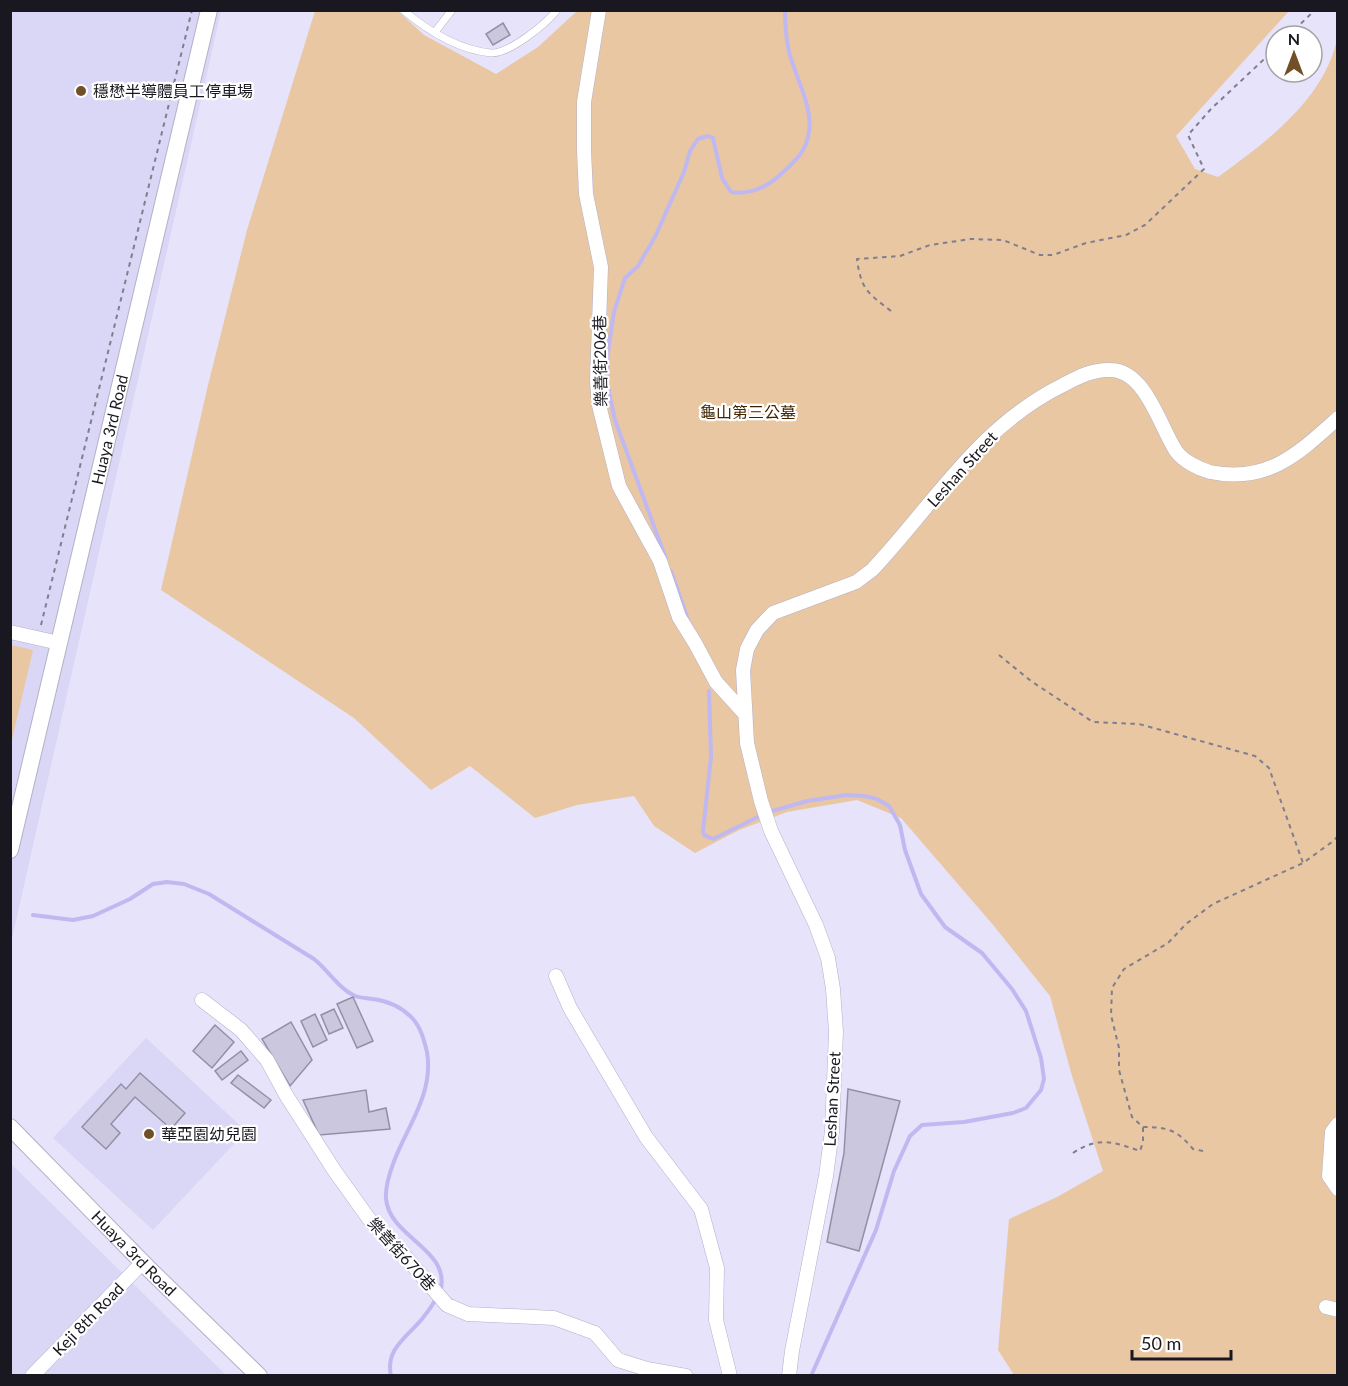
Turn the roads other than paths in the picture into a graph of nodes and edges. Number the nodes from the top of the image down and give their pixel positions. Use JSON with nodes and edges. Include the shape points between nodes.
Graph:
{"nodes":[{"id":1,"x":209,"y":10,"type":"edge"},
{"id":2,"x":403,"y":10,"type":"edge"},
{"id":3,"x":452,"y":10,"type":"edge"},
{"id":4,"x":557,"y":10,"type":"edge"},
{"id":5,"x":599,"y":10,"type":"edge"},
{"id":6,"x":435,"y":32,"type":"junction"},
{"id":7,"x":1338,"y":418,"type":"edge"},
{"id":8,"x":10,"y":632,"type":"edge"},
{"id":9,"x":59,"y":643,"type":"junction"},
{"id":10,"x":746,"y":714,"type":"junction"},
{"id":11,"x":10,"y":850,"type":"edge"},
{"id":12,"x":556,"y":976,"type":"dead end"},
{"id":13,"x":202,"y":999,"type":"dead end"},
{"id":14,"x":1338,"y":1124,"type":"edge"},
{"id":15,"x":10,"y":1127,"type":"edge"},
{"id":16,"x":1338,"y":1189,"type":"edge"},
{"id":17,"x":143,"y":1262,"type":"junction"},
{"id":18,"x":789,"y":1375,"type":"edge"},
{"id":19,"x":32,"y":1376,"type":"edge"},
{"id":20,"x":259,"y":1376,"type":"edge"},
{"id":21,"x":686,"y":1376,"type":"edge"},
{"id":22,"x":730,"y":1376,"type":"edge"},
{"id":23,"x":782,"y":1376,"type":"edge"}],
"edges":[{"from":1,"to":9,"type":"street","name":"Huaya 3rd Road"},
{"from":2,"to":6,"type":"lane"},
{"from":3,"to":6,"type":"lane"},
{"from":4,"to":6,"type":"lane","via":[[521,42],[493,54],[459,45]]},
{"from":5,"to":10,"type":"street","name":"樂善街206巷","via":[[584,102],[584,151],[586,194],[601,267],[597,381],[601,415],[619,486],[660,561],[679,617],[716,682]]},
{"from":7,"to":10,"type":"street","name":"Leshan Street","via":[[1278,466],[1254,474],[1224,475],[1200,470],[1178,454],[1151,399],[1129,376],[1112,370],[1087,373],[1008,419],[971,454],[872,570],[856,582],[773,613],[757,630],[747,649],[743,670]]},
{"from":8,"to":9,"type":"street"},
{"from":9,"to":11,"type":"street","name":"Huaya 3rd Road"},
{"from":10,"to":18,"type":"street","name":"Leshan Street","via":[[747,743],[771,831],[828,958],[836,1032],[826,1176]]},
{"from":12,"to":22,"type":"street","via":[[570,1008],[646,1137],[701,1209],[717,1268],[716,1320]]},
{"from":13,"to":21,"type":"street","name":"樂善街670巷","via":[[241,1030],[267,1060],[334,1170],[369,1219],[447,1305],[468,1314],[554,1318],[595,1333],[618,1360]]},
{"from":14,"to":16,"type":"street","via":[[1332,1132],[1329,1176]]},
{"from":15,"to":17,"type":"street","name":"Huaya 3rd Road"},
{"from":17,"to":19,"type":"street","name":"Keji 8th Road"},
{"from":17,"to":20,"type":"street","name":"Huaya 3rd Road"},
{"from":18,"to":23,"type":"street"}]}
